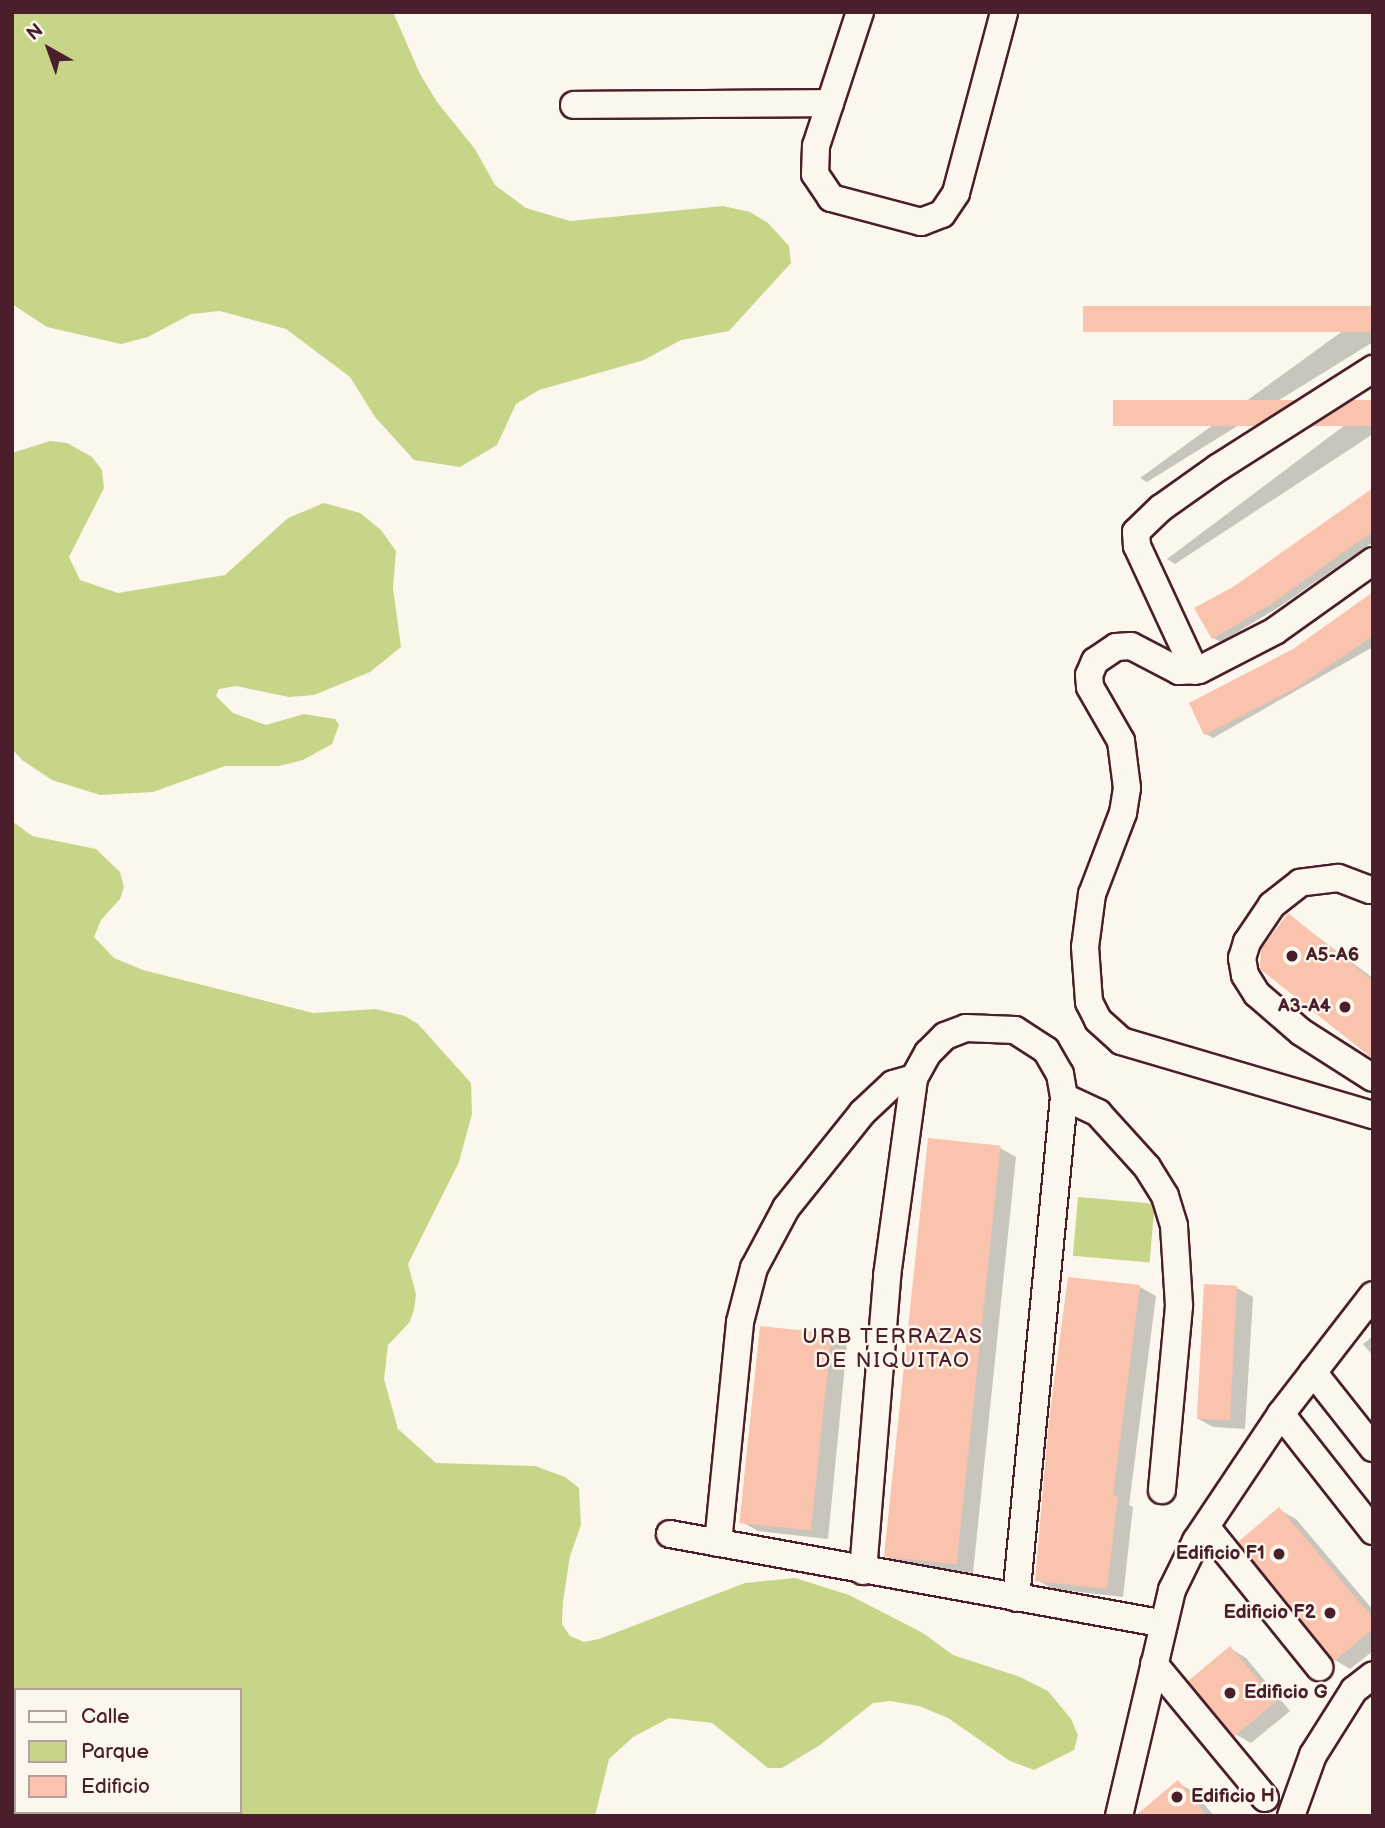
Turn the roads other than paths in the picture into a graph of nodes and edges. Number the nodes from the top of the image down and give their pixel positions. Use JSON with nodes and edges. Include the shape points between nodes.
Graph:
{"nodes":[{"id":1,"x":860,"y":12,"type":"edge"},
{"id":2,"x":1004,"y":12,"type":"edge"},
{"id":3,"x":830,"y":103,"type":"junction"},
{"id":4,"x":574,"y":105,"type":"dead end"},
{"id":5,"x":1373,"y":369,"type":"edge"},
{"id":6,"x":1373,"y":561,"type":"edge"},
{"id":7,"x":1195,"y":671,"type":"junction"},
{"id":8,"x":1372,"y":894,"type":"edge"},
{"id":9,"x":1373,"y":1078,"type":"edge"},
{"id":10,"x":914,"y":1079,"type":"junction"},
{"id":11,"x":1064,"y":1097,"type":"junction"},
{"id":12,"x":1373,"y":1115,"type":"edge"},
{"id":13,"x":1373,"y":1296,"type":"edge"},
{"id":14,"x":1313,"y":1372,"type":"junction"},
{"id":15,"x":1281,"y":1414,"type":"junction"},
{"id":16,"x":1373,"y":1448,"type":"edge"},
{"id":17,"x":1163,"y":1490,"type":"dead end"},
{"id":18,"x":1207,"y":1528,"type":"junction"},
{"id":19,"x":1373,"y":1531,"type":"edge"},
{"id":20,"x":670,"y":1534,"type":"dead end"},
{"id":21,"x":718,"y":1543,"type":"junction"},
{"id":22,"x":863,"y":1571,"type":"junction"},
{"id":23,"x":1016,"y":1598,"type":"junction"},
{"id":24,"x":1162,"y":1623,"type":"junction"},
{"id":25,"x":1154,"y":1664,"type":"junction"},
{"id":26,"x":1319,"y":1667,"type":"dead end"},
{"id":27,"x":1373,"y":1675,"type":"edge"},
{"id":28,"x":1265,"y":1798,"type":"dead end"},
{"id":29,"x":1119,"y":1816,"type":"edge"},
{"id":30,"x":1291,"y":1816,"type":"edge"}],
"edges":[{"from":1,"to":3,"type":"street"},
{"from":2,"to":3,"type":"street","via":[[956,192],[934,220],[900,219],[825,193],[814,161]]},
{"from":3,"to":4,"type":"street"},
{"from":5,"to":7,"type":"street","via":[[1210,474],[1136,532],[1138,547]]},
{"from":6,"to":7,"type":"street","via":[[1275,631]]},
{"from":7,"to":12,"type":"street","via":[[1179,671],[1124,646],[1100,656],[1089,675],[1094,698],[1121,741],[1127,788],[1123,813],[1088,913],[1086,980],[1093,1012],[1108,1032],[1129,1045]]},
{"from":8,"to":9,"type":"street","via":[[1339,878],[1300,883],[1272,905],[1247,942],[1242,958],[1245,975],[1257,994],[1311,1039]]},
{"from":10,"to":11,"type":"street","via":[[928,1053],[945,1036],[966,1028],[1015,1030],[1046,1049],[1060,1074]]},
{"from":10,"to":21,"type":"street","via":[[893,1084],[862,1114],[786,1209],[754,1268],[740,1322]]},
{"from":10,"to":22,"type":"street","via":[[887,1276]]},
{"from":11,"to":17,"type":"street","via":[[1098,1113],[1147,1167],[1165,1196],[1174,1226],[1179,1306]]},
{"from":11,"to":23,"type":"street"},
{"from":13,"to":14,"type":"street"},
{"from":14,"to":15,"type":"street"},
{"from":14,"to":16,"type":"street"},
{"from":15,"to":18,"type":"street"},
{"from":15,"to":19,"type":"street"},
{"from":18,"to":24,"type":"street","via":[[1172,1590]]},
{"from":18,"to":26,"type":"street"},
{"from":20,"to":21,"type":"street"},
{"from":21,"to":22,"type":"street"},
{"from":22,"to":23,"type":"street"},
{"from":23,"to":24,"type":"street"},
{"from":24,"to":25,"type":"street"},
{"from":25,"to":28,"type":"street"},
{"from":25,"to":29,"type":"street"},
{"from":27,"to":30,"type":"street","via":[[1354,1690],[1313,1755]]}]}
